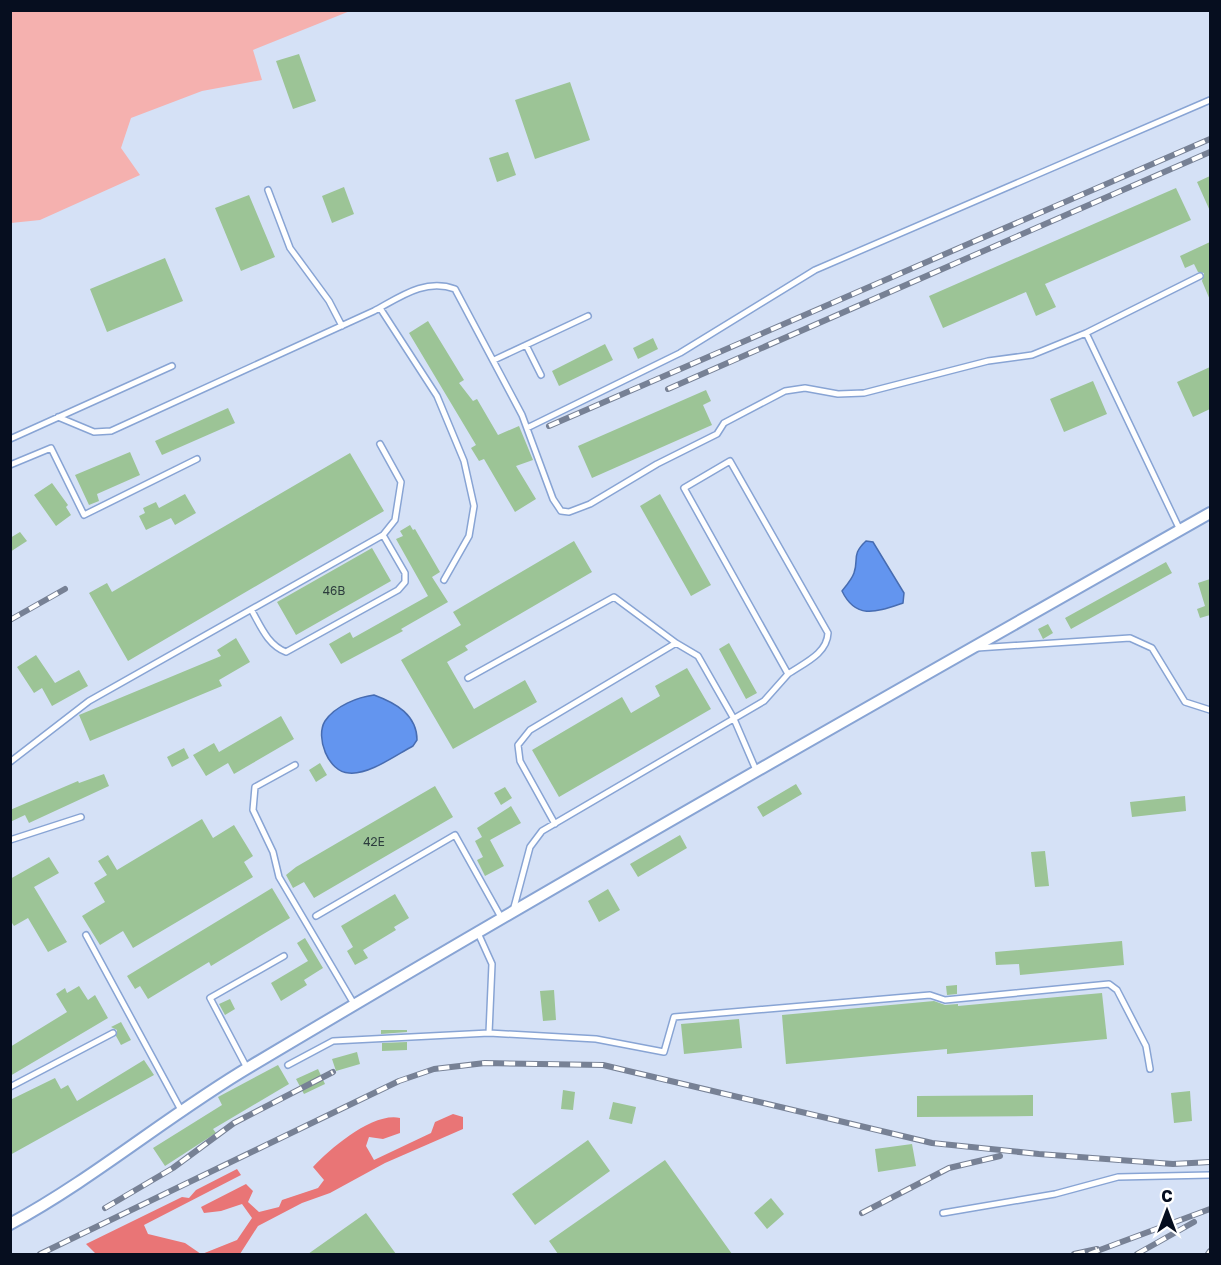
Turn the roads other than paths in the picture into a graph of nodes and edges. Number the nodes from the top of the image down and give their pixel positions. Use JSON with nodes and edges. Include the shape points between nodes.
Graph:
{"nodes":[{"id":1,"x":1210,"y":100,"type":"edge"},
{"id":2,"x":268,"y":190,"type":"dead end"},
{"id":3,"x":1200,"y":276,"type":"dead end"},
{"id":4,"x":380,"y":308,"type":"junction"},
{"id":5,"x":588,"y":316,"type":"dead end"},
{"id":6,"x":342,"y":326,"type":"junction"},
{"id":7,"x":1086,"y":333,"type":"junction"},
{"id":8,"x":526,"y":345,"type":"junction"},
{"id":9,"x":494,"y":360,"type":"junction"},
{"id":10,"x":172,"y":366,"type":"dead end"},
{"id":11,"x":541,"y":375,"type":"dead end"},
{"id":12,"x":58,"y":417,"type":"junction"},
{"id":13,"x":527,"y":428,"type":"junction"},
{"id":14,"x":10,"y":439,"type":"edge"},
{"id":15,"x":380,"y":444,"type":"dead end"},
{"id":16,"x":197,"y":459,"type":"dead end"},
{"id":17,"x":10,"y":465,"type":"edge"},
{"id":18,"x":1210,"y":513,"type":"edge"},
{"id":19,"x":1180,"y":530,"type":"junction"},
{"id":20,"x":383,"y":535,"type":"junction"},
{"id":21,"x":444,"y":580,"type":"dead end"},
{"id":22,"x":252,"y":611,"type":"junction"},
{"id":23,"x":676,"y":643,"type":"junction"},
{"id":24,"x":976,"y":648,"type":"junction"},
{"id":25,"x":788,"y":674,"type":"junction"},
{"id":26,"x":468,"y":678,"type":"dead end"},
{"id":27,"x":1210,"y":710,"type":"edge"},
{"id":28,"x":734,"y":719,"type":"junction"},
{"id":29,"x":10,"y":762,"type":"edge"},
{"id":30,"x":295,"y":765,"type":"dead end"},
{"id":31,"x":756,"y":770,"type":"junction"},
{"id":32,"x":81,"y":817,"type":"dead end"},
{"id":33,"x":555,"y":824,"type":"junction"},
{"id":34,"x":10,"y":840,"type":"edge"},
{"id":35,"x":513,"y":912,"type":"junction"},
{"id":36,"x":316,"y":916,"type":"dead end"},
{"id":37,"x":502,"y":919,"type":"junction"},
{"id":38,"x":478,"y":933,"type":"junction"},
{"id":39,"x":86,"y":935,"type":"dead end"},
{"id":40,"x":284,"y":956,"type":"dead end"},
{"id":41,"x":355,"y":1005,"type":"junction"},
{"id":42,"x":113,"y":1033,"type":"dead end"},
{"id":43,"x":489,"y":1033,"type":"junction"},
{"id":44,"x":288,"y":1065,"type":"dead end"},
{"id":45,"x":247,"y":1068,"type":"junction"},
{"id":46,"x":1150,"y":1069,"type":"dead end"},
{"id":47,"x":10,"y":1087,"type":"edge"},
{"id":48,"x":181,"y":1112,"type":"junction"},
{"id":49,"x":1210,"y":1175,"type":"edge"},
{"id":50,"x":943,"y":1213,"type":"dead end"},
{"id":51,"x":10,"y":1224,"type":"edge"}],
"edges":[{"from":1,"to":13,"type":"lane","via":[[815,270],[680,353]]},
{"from":2,"to":6,"type":"lane","via":[[290,248],[329,301]]},
{"from":3,"to":7,"type":"lane"},
{"from":4,"to":6,"type":"lane"},
{"from":4,"to":9,"type":"lane","via":[[433,284],[455,289]]},
{"from":4,"to":21,"type":"lane","via":[[437,396],[466,472],[474,506],[469,536]]},
{"from":5,"to":8,"type":"lane"},
{"from":6,"to":12,"type":"lane","via":[[111,431],[94,432]]},
{"from":7,"to":13,"type":"lane","via":[[1032,356],[988,362],[864,393],[838,394],[805,388],[785,392],[724,423],[717,434],[569,512],[561,511],[553,499]]},
{"from":7,"to":19,"type":"lane"},
{"from":8,"to":9,"type":"lane"},
{"from":8,"to":11,"type":"lane"},
{"from":9,"to":13,"type":"lane"},
{"from":10,"to":12,"type":"lane"},
{"from":12,"to":14,"type":"lane"},
{"from":15,"to":20,"type":"lane","via":[[401,482],[395,520]]},
{"from":16,"to":17,"type":"lane","via":[[84,515],[51,448]]},
{"from":18,"to":19,"type":"street"},
{"from":19,"to":24,"type":"street"},
{"from":20,"to":22,"type":"lane"},
{"from":20,"to":22,"type":"lane","via":[[405,573],[405,582],[388,596],[286,652],[268,639]]},
{"from":22,"to":29,"type":"lane","via":[[89,701]]},
{"from":23,"to":26,"type":"lane","via":[[614,597]]},
{"from":23,"to":28,"type":"lane","via":[[698,656]]},
{"from":23,"to":33,"type":"lane","via":[[530,730],[518,745],[520,761]]},
{"from":24,"to":27,"type":"lane","via":[[1130,638],[1152,648],[1185,702]]},
{"from":24,"to":31,"type":"street"},
{"from":25,"to":25,"type":"lane","via":[[684,488],[730,460],[828,633],[820,652]]},
{"from":25,"to":28,"type":"lane","via":[[764,701]]},
{"from":28,"to":31,"type":"lane"},
{"from":28,"to":33,"type":"lane"},
{"from":30,"to":41,"type":"lane","via":[[255,787],[252,810],[273,852],[279,877]]},
{"from":31,"to":35,"type":"street"},
{"from":32,"to":34,"type":"lane"},
{"from":33,"to":35,"type":"lane","via":[[542,831],[530,847]]},
{"from":35,"to":37,"type":"street"},
{"from":36,"to":37,"type":"lane","via":[[455,836]]},
{"from":37,"to":38,"type":"street"},
{"from":38,"to":41,"type":"street"},
{"from":38,"to":43,"type":"lane","via":[[492,964]]},
{"from":39,"to":48,"type":"lane"},
{"from":40,"to":45,"type":"lane","via":[[210,998]]},
{"from":41,"to":45,"type":"street"},
{"from":42,"to":47,"type":"lane"},
{"from":43,"to":44,"type":"lane","via":[[333,1041]]},
{"from":43,"to":46,"type":"lane","via":[[596,1039],[664,1052],[674,1017],[930,994],[945,1000],[1109,984],[1117,990],[1146,1046]]},
{"from":45,"to":48,"type":"street"},
{"from":48,"to":51,"type":"street","via":[[83,1180]]},
{"from":49,"to":50,"type":"lane","via":[[1118,1177],[1055,1194]]}]}
